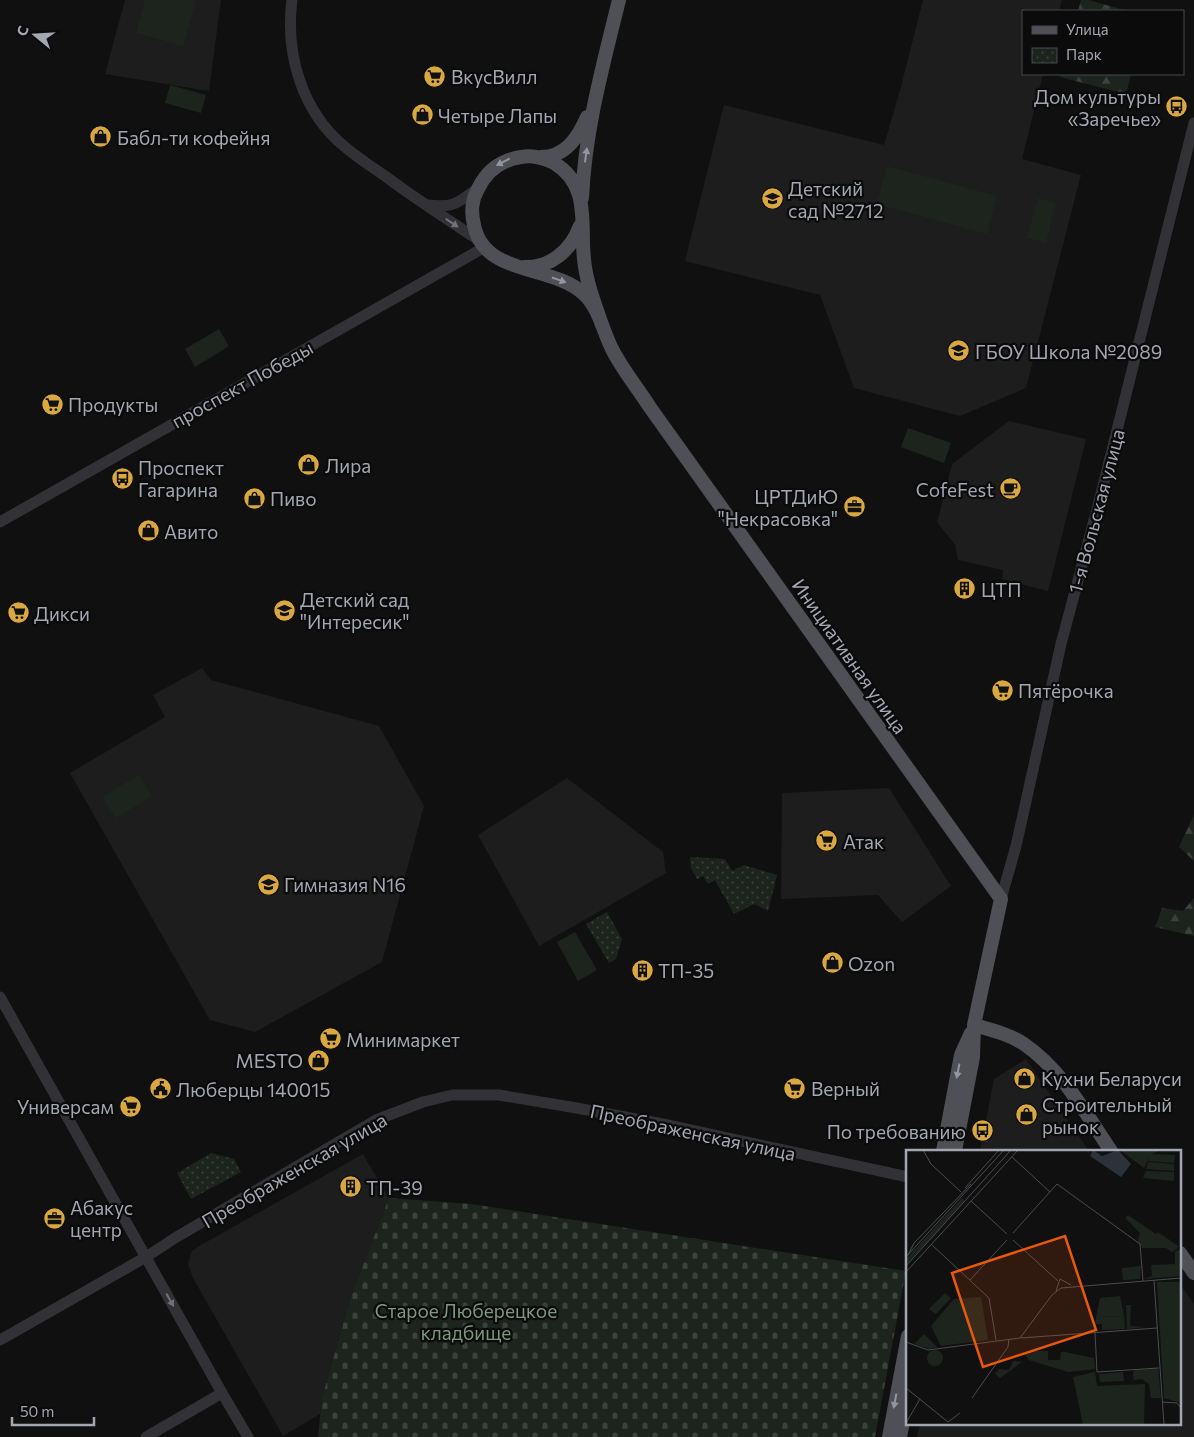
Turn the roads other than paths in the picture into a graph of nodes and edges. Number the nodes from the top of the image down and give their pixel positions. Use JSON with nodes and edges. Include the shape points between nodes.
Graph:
{"nodes":[{"id":1,"x":292,"y":0,"type":"edge"},
{"id":2,"x":619,"y":0,"type":"edge"},
{"id":3,"x":597,"y":88,"type":"junction"},
{"id":4,"x":1194,"y":123,"type":"edge"},
{"id":5,"x":539,"y":157,"type":"junction"},
{"id":6,"x":478,"y":188,"type":"junction"},
{"id":7,"x":582,"y":204,"type":"junction"},
{"id":8,"x":424,"y":205,"type":"junction"},
{"id":9,"x":582,"y":220,"type":"junction"},
{"id":10,"x":482,"y":244,"type":"junction"},
{"id":11,"x":512,"y":265,"type":"junction"},
{"id":12,"x":602,"y":325,"type":"junction"},
{"id":13,"x":0,"y":522,"type":"edge"},
{"id":14,"x":1001,"y":899,"type":"junction"},
{"id":15,"x":0,"y":997,"type":"edge"},
{"id":16,"x":974,"y":1025,"type":"junction"},
{"id":17,"x":943,"y":1150,"type":"edge"},
{"id":18,"x":955,"y":1150,"type":"edge"},
{"id":19,"x":1110,"y":1150,"type":"edge"},
{"id":20,"x":906,"y":1177,"type":"edge"},
{"id":21,"x":1182,"y":1256,"type":"edge"},
{"id":22,"x":146,"y":1258,"type":"junction"},
{"id":23,"x":1194,"y":1273,"type":"edge"},
{"id":24,"x":0,"y":1340,"type":"edge"},
{"id":25,"x":906,"y":1347,"type":"edge"},
{"id":26,"x":222,"y":1393,"type":"junction"},
{"id":27,"x":906,"y":1406,"type":"edge"},
{"id":28,"x":146,"y":1437,"type":"edge"},
{"id":29,"x":248,"y":1437,"type":"edge"},
{"id":30,"x":889,"y":1437,"type":"edge"},
{"id":31,"x":900,"y":1437,"type":"edge"}],
"edges":[{"from":1,"to":8,"type":"street","via":[[291,47],[298,78],[310,105],[344,147]]},
{"from":2,"to":3,"type":"main road"},
{"from":3,"to":5,"type":"main road","via":[[584,124],[571,144],[556,156]]},
{"from":7,"to":3,"type":"main road","one_way":true,"via":[[583,171]]},
{"from":4,"to":14,"type":"street","name":"1-я Вольская улица","via":[[1061,644]]},
{"from":5,"to":6,"type":"main road","name":"Инициативная улица","one_way":true,"via":[[526,156],[498,164],[486,174]]},
{"from":5,"to":7,"type":"main road","name":"Инициативная улица","via":[[560,167],[571,178],[578,188]]},
{"from":6,"to":8,"type":"street","via":[[458,203],[444,207]]},
{"from":6,"to":10,"type":"main road","name":"Инициативная улица","via":[[472,202],[472,214],[474,229]]},
{"from":7,"to":9,"type":"main road","name":"Инициативная улица"},
{"from":8,"to":10,"type":"street","one_way":true},
{"from":9,"to":11,"type":"main road","name":"Инициативная улица","via":[[576,238],[553,260],[538,266]]},
{"from":9,"to":12,"type":"main road","name":"Инициативная улица","via":[[588,281]]},
{"from":10,"to":11,"type":"main road","name":"Инициативная улица"},
{"from":10,"to":13,"type":"street","name":"проспект Победы"},
{"from":11,"to":12,"type":"main road","name":"Инициативная улица","one_way":true,"via":[[563,281],[579,290],[594,307]]},
{"from":12,"to":14,"type":"main road","name":"Инициативная улица","via":[[612,348],[649,406]]},
{"from":14,"to":16,"type":"main road"},
{"from":15,"to":22,"type":"street"},
{"from":16,"to":17,"type":"main road","one_way":true,"via":[[961,1055]]},
{"from":16,"to":18,"type":"main road","via":[[973,1057]]},
{"from":16,"to":19,"type":"main road","via":[[1010,1036],[1038,1055],[1069,1090]]},
{"from":20,"to":22,"type":"street","name":"Преображенская улица","via":[[571,1107],[499,1095],[452,1095],[376,1120]]},
{"from":21,"to":23,"type":"main road"},
{"from":22,"to":24,"type":"street","name":"Преображенская улица"},
{"from":22,"to":26,"type":"street","one_way":true},
{"from":25,"to":30,"type":"main road","one_way":true},
{"from":26,"to":28,"type":"street"},
{"from":26,"to":29,"type":"street"},
{"from":27,"to":31,"type":"main road"}]}
